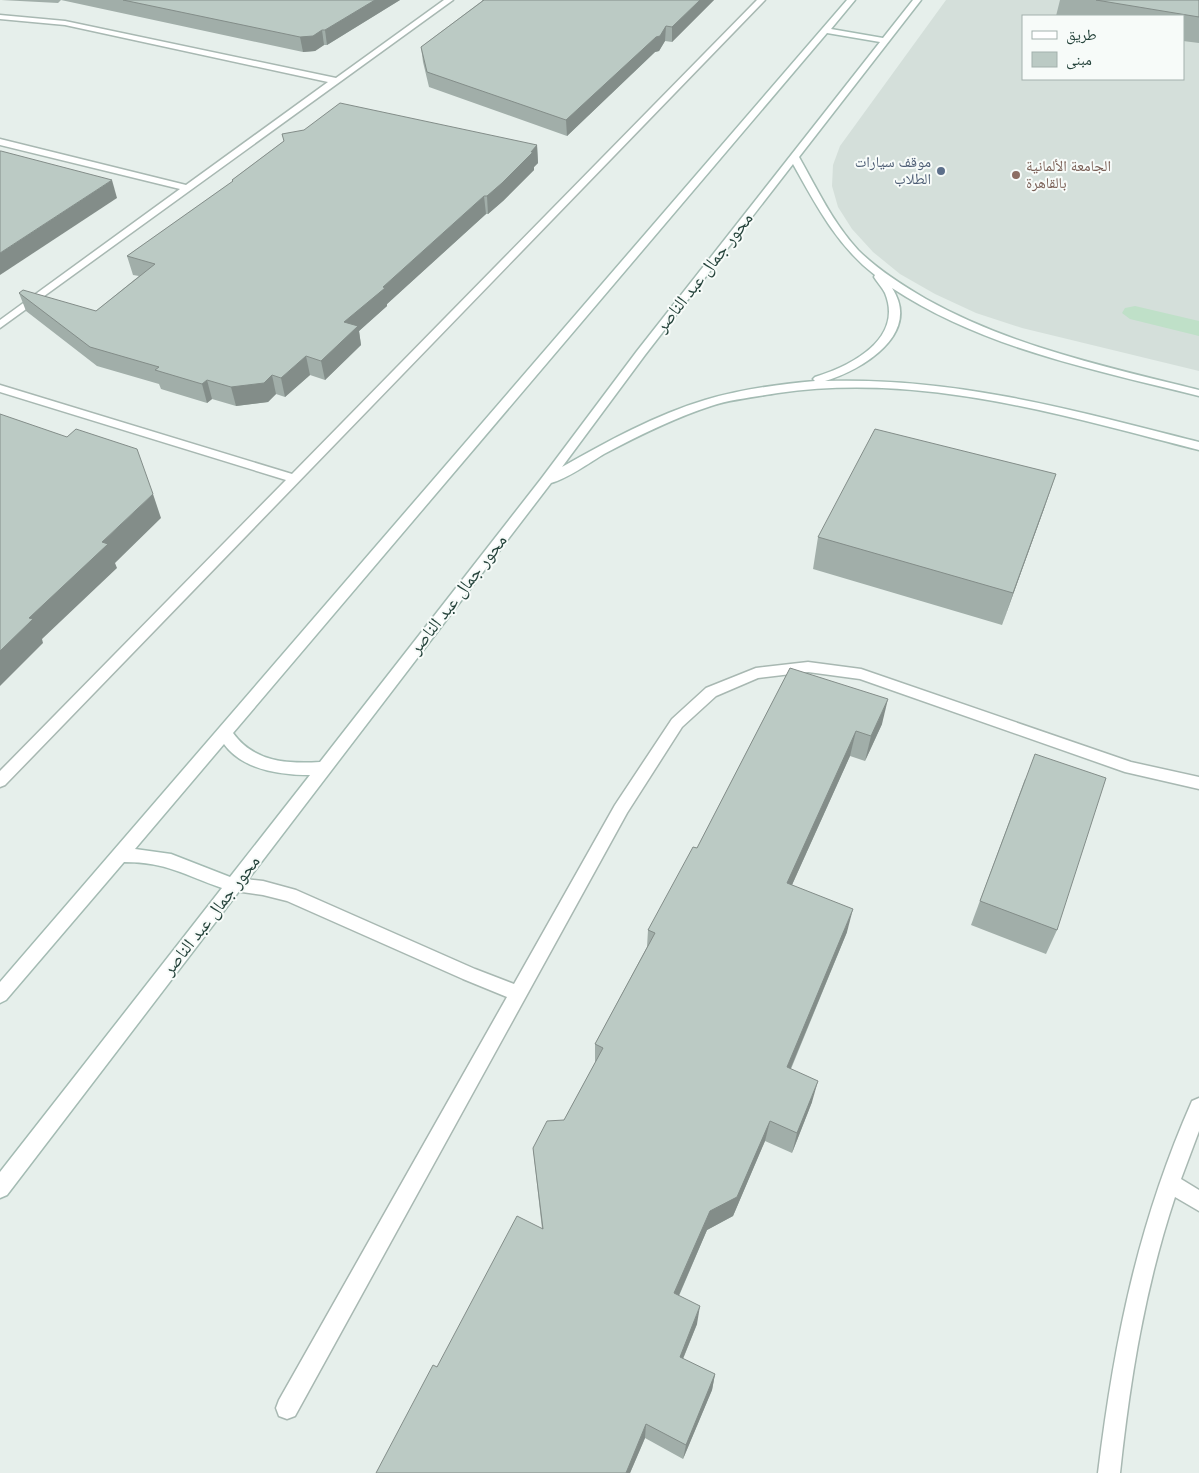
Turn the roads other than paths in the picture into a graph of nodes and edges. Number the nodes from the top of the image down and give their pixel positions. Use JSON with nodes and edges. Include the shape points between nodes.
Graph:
{"nodes":[{"id":1,"x":449,"y":0,"type":"edge"},
{"id":2,"x":761,"y":0,"type":"edge"},
{"id":3,"x":851,"y":0,"type":"edge"},
{"id":4,"x":917,"y":0,"type":"edge"},
{"id":5,"x":0,"y":17,"type":"edge"},
{"id":6,"x":825,"y":30,"type":"junction"},
{"id":7,"x":885,"y":41,"type":"junction"},
{"id":8,"x":335,"y":81,"type":"junction"},
{"id":9,"x":0,"y":142,"type":"edge"},
{"id":10,"x":794,"y":157,"type":"junction"},
{"id":11,"x":188,"y":188,"type":"junction"},
{"id":12,"x":875,"y":272,"type":"junction"},
{"id":13,"x":0,"y":325,"type":"edge"},
{"id":14,"x":791,"y":386,"type":"junction"},
{"id":15,"x":0,"y":388,"type":"edge"},
{"id":16,"x":1199,"y":393,"type":"edge"},
{"id":17,"x":1199,"y":446,"type":"edge"},
{"id":18,"x":295,"y":479,"type":"junction"},
{"id":19,"x":545,"y":482,"type":"junction"},
{"id":20,"x":224,"y":732,"type":"junction"},
{"id":21,"x":323,"y":768,"type":"junction"},
{"id":22,"x":0,"y":781,"type":"edge"},
{"id":23,"x":1199,"y":783,"type":"edge"},
{"id":24,"x":119,"y":855,"type":"junction"},
{"id":25,"x":234,"y":885,"type":"junction"},
{"id":26,"x":518,"y":993,"type":"junction"},
{"id":27,"x":0,"y":995,"type":"edge"},
{"id":28,"x":1199,"y":1107,"type":"edge"},
{"id":29,"x":1170,"y":1183,"type":"junction"},
{"id":30,"x":0,"y":1188,"type":"edge"},
{"id":31,"x":1199,"y":1201,"type":"edge"},
{"id":32,"x":287,"y":1408,"type":"dead end"},
{"id":33,"x":1109,"y":1473,"type":"edge"}],
"edges":[{"from":1,"to":8,"type":"main road"},
{"from":2,"to":18,"type":"main road"},
{"from":3,"to":6,"type":"main road"},
{"from":4,"to":7,"type":"main road","name":"محور جمال عبد الناصر"},
{"from":5,"to":8,"type":"main road","via":[[65,23]]},
{"from":6,"to":7,"type":"main road"},
{"from":6,"to":20,"type":"main road"},
{"from":7,"to":10,"type":"main road","name":"محور جمال عبد الناصر"},
{"from":8,"to":11,"type":"main road"},
{"from":9,"to":11,"type":"main road"},
{"from":10,"to":12,"type":"main road","via":[[831,222]]},
{"from":10,"to":19,"type":"main road","name":"محور جمال عبد الناصر"},
{"from":11,"to":13,"type":"main road"},
{"from":12,"to":14,"type":"main road","via":[[890,294],[894,317],[886,340],[865,360],[832,376]]},
{"from":12,"to":16,"type":"main road","via":[[936,310],[996,336],[1092,366]]},
{"from":14,"to":17,"type":"main road","via":[[876,383],[959,390],[1067,412]]},
{"from":14,"to":19,"type":"main road","via":[[709,402],[648,427]]},
{"from":15,"to":18,"type":"main road"},
{"from":18,"to":22,"type":"main road"},
{"from":19,"to":21,"type":"main road","name":"محور جمال عبد الناصر"},
{"from":20,"to":21,"type":"main road","via":[[238,750],[262,763],[291,770]]},
{"from":20,"to":24,"type":"main road"},
{"from":21,"to":25,"type":"main road","name":"محور جمال عبد الناصر"},
{"from":23,"to":26,"type":"main road","via":[[1130,768],[861,674],[808,667],[756,673],[711,692],[677,723],[621,809]]},
{"from":24,"to":25,"type":"main road","via":[[166,859]]},
{"from":24,"to":27,"type":"main road"},
{"from":25,"to":26,"type":"main road","via":[[290,895]]},
{"from":25,"to":30,"type":"main road","name":"محور جمال عبد الناصر"},
{"from":26,"to":32,"type":"main road"},
{"from":28,"to":29,"type":"main road"},
{"from":29,"to":31,"type":"main road"},
{"from":29,"to":33,"type":"main road","via":[[1141,1277],[1115,1416]]}]}
